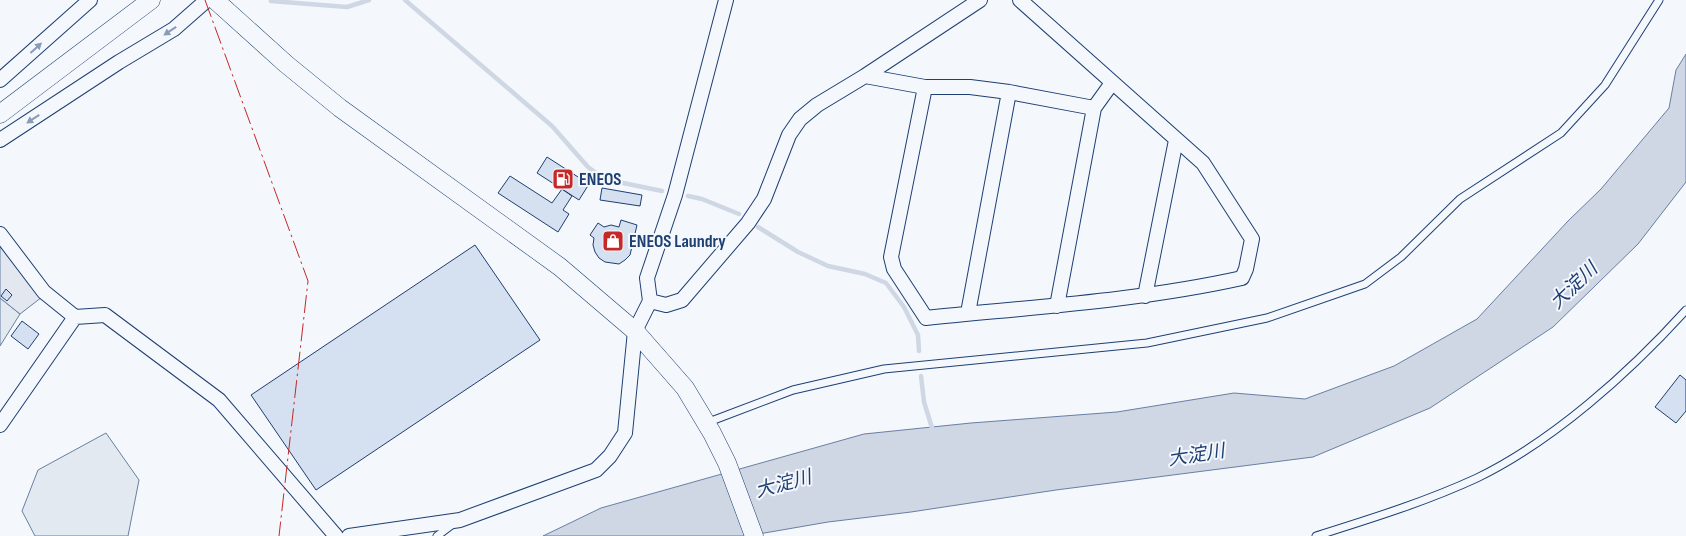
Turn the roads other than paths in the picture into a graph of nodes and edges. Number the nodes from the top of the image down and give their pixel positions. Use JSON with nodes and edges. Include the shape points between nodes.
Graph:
{"nodes":[{"id":1,"x":90,"y":0,"type":"edge"},
{"id":2,"x":151,"y":0,"type":"edge"},
{"id":3,"x":208,"y":0,"type":"edge"},
{"id":4,"x":215,"y":0,"type":"edge"},
{"id":5,"x":726,"y":0,"type":"edge"},
{"id":6,"x":980,"y":0,"type":"edge"},
{"id":7,"x":1020,"y":0,"type":"edge"},
{"id":8,"x":1659,"y":0,"type":"edge"},
{"id":9,"x":865,"y":76,"type":"junction"},
{"id":10,"x":0,"y":80,"type":"edge"},
{"id":11,"x":1112,"y":83,"type":"junction"},
{"id":12,"x":925,"y":87,"type":"junction"},
{"id":13,"x":1009,"y":92,"type":"junction"},
{"id":14,"x":1094,"y":108,"type":"junction"},
{"id":15,"x":0,"y":114,"type":"edge"},
{"id":16,"x":0,"y":140,"type":"edge"},
{"id":17,"x":1176,"y":140,"type":"junction"},
{"id":18,"x":0,"y":234,"type":"edge"},
{"id":19,"x":1145,"y":296,"type":"junction"},
{"id":20,"x":650,"y":301,"type":"junction"},
{"id":21,"x":1057,"y":306,"type":"junction"},
{"id":22,"x":1686,"y":310,"type":"edge"},
{"id":23,"x":968,"y":313,"type":"junction"},
{"id":24,"x":75,"y":317,"type":"junction"},
{"id":25,"x":635,"y":332,"type":"junction"},
{"id":26,"x":0,"y":425,"type":"edge"},
{"id":27,"x":709,"y":428,"type":"junction"},
{"id":28,"x":460,"y":520,"type":"junction"},
{"id":29,"x":336,"y":536,"type":"edge"},
{"id":30,"x":349,"y":536,"type":"edge"},
{"id":31,"x":437,"y":536,"type":"edge"},
{"id":32,"x":754,"y":536,"type":"edge"},
{"id":33,"x":1316,"y":536,"type":"edge"}],
"edges":[{"from":10,"to":1,"type":"street","one_way":true},
{"from":2,"to":15,"type":"street"},
{"from":3,"to":16,"type":"street","one_way":true,"via":[[174,29]]},
{"from":4,"to":25,"type":"street","via":[[340,108],[560,267]]},
{"from":5,"to":20,"type":"street","via":[[675,195],[647,278]]},
{"from":6,"to":9,"type":"street"},
{"from":7,"to":11,"type":"street"},
{"from":8,"to":27,"type":"lane","via":[[1605,84],[1561,133],[1460,199],[1400,257],[1365,284],[1267,318],[1147,342],[884,369],[793,390]]},
{"from":9,"to":12,"type":"street"},
{"from":9,"to":20,"type":"street","via":[[800,119],[789,136],[764,199],[748,224],[682,300],[666,305]]},
{"from":11,"to":14,"type":"street"},
{"from":11,"to":17,"type":"street"},
{"from":12,"to":13,"type":"street","via":[[970,87]]},
{"from":12,"to":23,"type":"street","via":[[891,257],[894,269],[926,318]]},
{"from":13,"to":14,"type":"street"},
{"from":13,"to":23,"type":"street"},
{"from":14,"to":21,"type":"street"},
{"from":17,"to":19,"type":"street"},
{"from":17,"to":19,"type":"street","via":[[1203,163],[1252,239],[1242,278]]},
{"from":18,"to":24,"type":"street","via":[[44,292]]},
{"from":19,"to":21,"type":"street"},
{"from":20,"to":25,"type":"street"},
{"from":21,"to":23,"type":"street"},
{"from":22,"to":33,"type":"lane","via":[[1618,378],[1525,451],[1476,478],[1404,508]]},
{"from":24,"to":26,"type":"street"},
{"from":24,"to":29,"type":"street","via":[[105,315],[219,400]]},
{"from":25,"to":27,"type":"street","via":[[685,388]]},
{"from":25,"to":28,"type":"street","via":[[625,433],[610,456],[596,470]]},
{"from":27,"to":32,"type":"street","via":[[727,463]]},
{"from":28,"to":30,"type":"street"},
{"from":28,"to":31,"type":"lane"}]}
